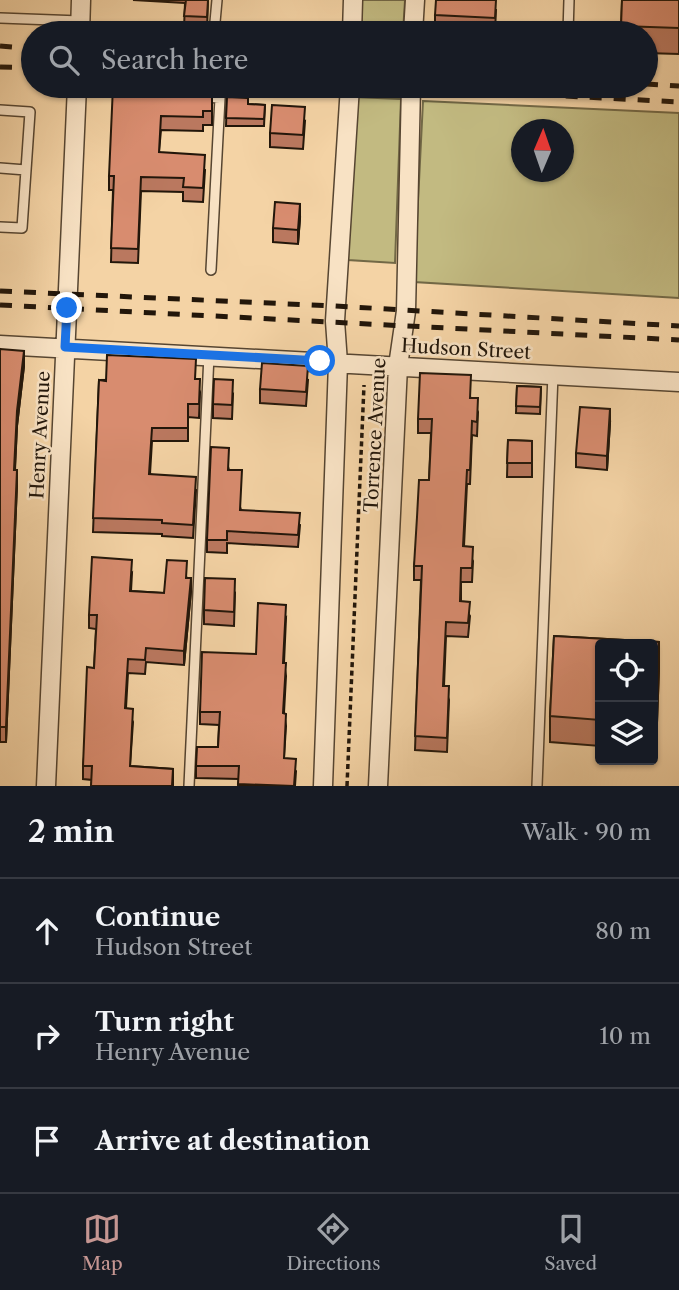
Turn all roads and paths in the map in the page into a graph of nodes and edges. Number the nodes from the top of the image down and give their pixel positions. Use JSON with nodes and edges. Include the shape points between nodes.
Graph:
{"nodes":[{"id":1,"x":81,"y":0,"type":"edge"},
{"id":2,"x":217,"y":0,"type":"edge"},
{"id":3,"x":353,"y":0,"type":"edge"},
{"id":4,"x":415,"y":0,"type":"edge"},
{"id":5,"x":569,"y":0,"type":"edge"},
{"id":6,"x":0,"y":18,"type":"edge"},
{"id":7,"x":27,"y":21,"type":"edge"},
{"id":8,"x":80,"y":21,"type":"edge"},
{"id":9,"x":215,"y":21,"type":"edge"},
{"id":10,"x":352,"y":21,"type":"edge"},
{"id":11,"x":414,"y":21,"type":"edge"},
{"id":12,"x":568,"y":21,"type":"edge"},
{"id":13,"x":77,"y":98,"type":"edge"},
{"id":14,"x":220,"y":98,"type":"edge"},
{"id":15,"x":349,"y":98,"type":"edge"},
{"id":16,"x":411,"y":98,"type":"edge"},
{"id":17,"x":0,"y":110,"type":"edge"},
{"id":18,"x":0,"y":168,"type":"edge"},
{"id":19,"x":26,"y":170,"type":"junction"},
{"id":20,"x":0,"y":227,"type":"edge"},
{"id":21,"x":211,"y":270,"type":"dead end"},
{"id":22,"x":0,"y":345,"type":"edge"},
{"id":23,"x":65,"y":347,"type":"junction"},
{"id":24,"x":209,"y":355,"type":"junction"},
{"id":25,"x":338,"y":363,"type":"junction"},
{"id":26,"x":398,"y":366,"type":"junction"},
{"id":27,"x":553,"y":374,"type":"junction"},
{"id":28,"x":364,"y":379,"type":"dead end"},
{"id":29,"x":679,"y":382,"type":"edge"},
{"id":30,"x":46,"y":786,"type":"edge"},
{"id":31,"x":189,"y":786,"type":"edge"},
{"id":32,"x":323,"y":786,"type":"edge"},
{"id":33,"x":347,"y":786,"type":"edge"},
{"id":34,"x":379,"y":786,"type":"edge"},
{"id":35,"x":537,"y":786,"type":"edge"}],
"edges":[{"from":1,"to":8,"type":"street"},
{"from":2,"to":9,"type":"lane"},
{"from":3,"to":10,"type":"street"},
{"from":4,"to":11,"type":"street"},
{"from":5,"to":12,"type":"lane"},
{"from":6,"to":7,"type":"lane"},
{"from":13,"to":23,"type":"street","name":"Henry Avenue"},
{"from":14,"to":21,"type":"lane"},
{"from":15,"to":25,"type":"street","name":"Torrence Avenue","via":[[335,321]]},
{"from":16,"to":26,"type":"street","name":"Torrence Avenue","via":[[406,311]]},
{"from":17,"to":19,"type":"lane","via":[[30,112]]},
{"from":18,"to":19,"type":"lane"},
{"from":19,"to":20,"type":"lane","via":[[22,228]]},
{"from":22,"to":23,"type":"street","name":"Hudson Street"},
{"from":23,"to":24,"type":"street","name":"Hudson Street"},
{"from":23,"to":30,"type":"street","name":"Henry Avenue"},
{"from":24,"to":25,"type":"street","name":"Hudson Street"},
{"from":24,"to":31,"type":"lane"},
{"from":25,"to":26,"type":"street","name":"Hudson Street"},
{"from":25,"to":32,"type":"street","name":"Torrence Avenue"},
{"from":26,"to":27,"type":"street","name":"Hudson Street"},
{"from":26,"to":34,"type":"street","name":"Torrence Avenue"},
{"from":27,"to":29,"type":"street","name":"Hudson Street"},
{"from":27,"to":35,"type":"lane"},
{"from":28,"to":33,"type":"path"}]}
